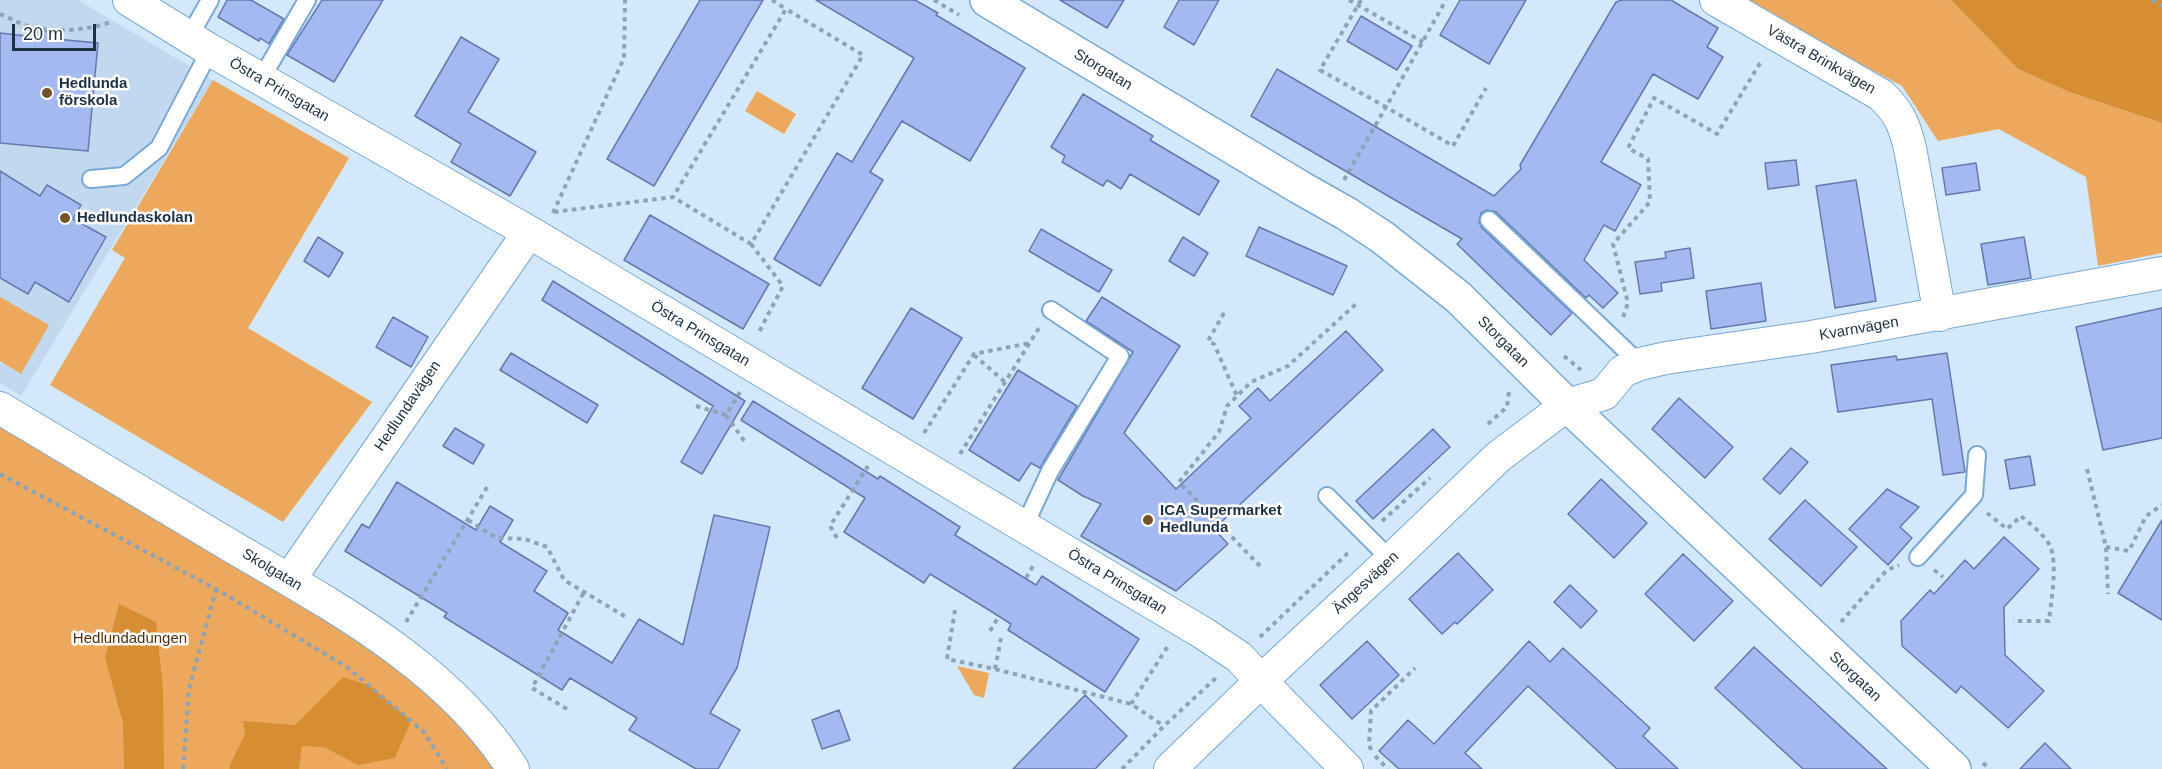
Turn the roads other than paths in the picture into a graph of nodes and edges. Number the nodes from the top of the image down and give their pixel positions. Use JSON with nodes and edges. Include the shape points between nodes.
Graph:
{"nodes":[{"id":1,"x":210,"y":0,"type":"edge"},
{"id":2,"x":307,"y":0,"type":"edge"},
{"id":3,"x":987,"y":0,"type":"edge"},
{"id":4,"x":1716,"y":0,"type":"edge"},
{"id":5,"x":124,"y":7,"type":"edge"},
{"id":6,"x":199,"y":44,"type":"junction"},
{"id":7,"x":261,"y":79,"type":"junction"},
{"id":8,"x":91,"y":180,"type":"dead end"},
{"id":9,"x":1489,"y":220,"type":"dead end"},
{"id":10,"x":529,"y":232,"type":"junction"},
{"id":11,"x":2162,"y":273,"type":"edge"},
{"id":12,"x":1051,"y":310,"type":"dead end"},
{"id":13,"x":1940,"y":315,"type":"junction"},
{"id":14,"x":1640,"y":364,"type":"junction"},
{"id":15,"x":1567,"y":405,"type":"junction"},
{"id":16,"x":0,"y":408,"type":"edge"},
{"id":17,"x":1977,"y":455,"type":"dead end"},
{"id":18,"x":1327,"y":496,"type":"dead end"},
{"id":19,"x":1024,"y":527,"type":"junction"},
{"id":20,"x":1918,"y":557,"type":"road end"},
{"id":21,"x":1392,"y":560,"type":"junction"},
{"id":22,"x":289,"y":580,"type":"junction"},
{"id":23,"x":1262,"y":680,"type":"junction"},
{"id":24,"x":513,"y":769,"type":"edge"},
{"id":25,"x":1170,"y":769,"type":"edge"},
{"id":26,"x":1347,"y":769,"type":"edge"},
{"id":27,"x":1954,"y":769,"type":"edge"}],
"edges":[{"from":1,"to":6,"type":"lane"},
{"from":2,"to":7,"type":"lane"},
{"from":3,"to":15,"type":"street","name":"Storgatan","via":[[1382,237],[1458,297]]},
{"from":4,"to":13,"type":"street","name":"Västra Brinkvägen","via":[[1881,95],[1896,110],[1910,147]]},
{"from":5,"to":6,"type":"street","name":"Östra Prinsgatan"},
{"from":6,"to":7,"type":"street","name":"Östra Prinsgatan"},
{"from":6,"to":8,"type":"lane","via":[[159,148],[124,176]]},
{"from":7,"to":10,"type":"street","name":"Östra Prinsgatan"},
{"from":9,"to":14,"type":"lane"},
{"from":10,"to":19,"type":"street","name":"Östra Prinsgatan"},
{"from":10,"to":22,"type":"street","name":"Hedlundavägen"},
{"from":11,"to":13,"type":"street","name":"Kvarnvägen"},
{"from":12,"to":19,"type":"lane","via":[[1120,356],[1050,471]]},
{"from":13,"to":14,"type":"street","name":"Kvarnvägen"},
{"from":14,"to":15,"type":"street","name":"Kvarnvägen","via":[[1623,371],[1604,394]]},
{"from":15,"to":21,"type":"street","name":"Ängesvägen","via":[[1498,457]]},
{"from":15,"to":27,"type":"street","name":"Storgatan"},
{"from":16,"to":22,"type":"street","name":"Skolgatan"},
{"from":17,"to":20,"type":"lane","via":[[1974,495]]},
{"from":18,"to":21,"type":"lane"},
{"from":19,"to":23,"type":"street","name":"Östra Prinsgatan","via":[[1239,657]]},
{"from":21,"to":23,"type":"street","name":"Ängesvägen"},
{"from":22,"to":24,"type":"street","name":"Skolgatan","via":[[386,641],[462,703]]},
{"from":23,"to":25,"type":"street","name":"Ängesvägen"},
{"from":23,"to":26,"type":"street","name":"Östra Prinsgatan"}]}
